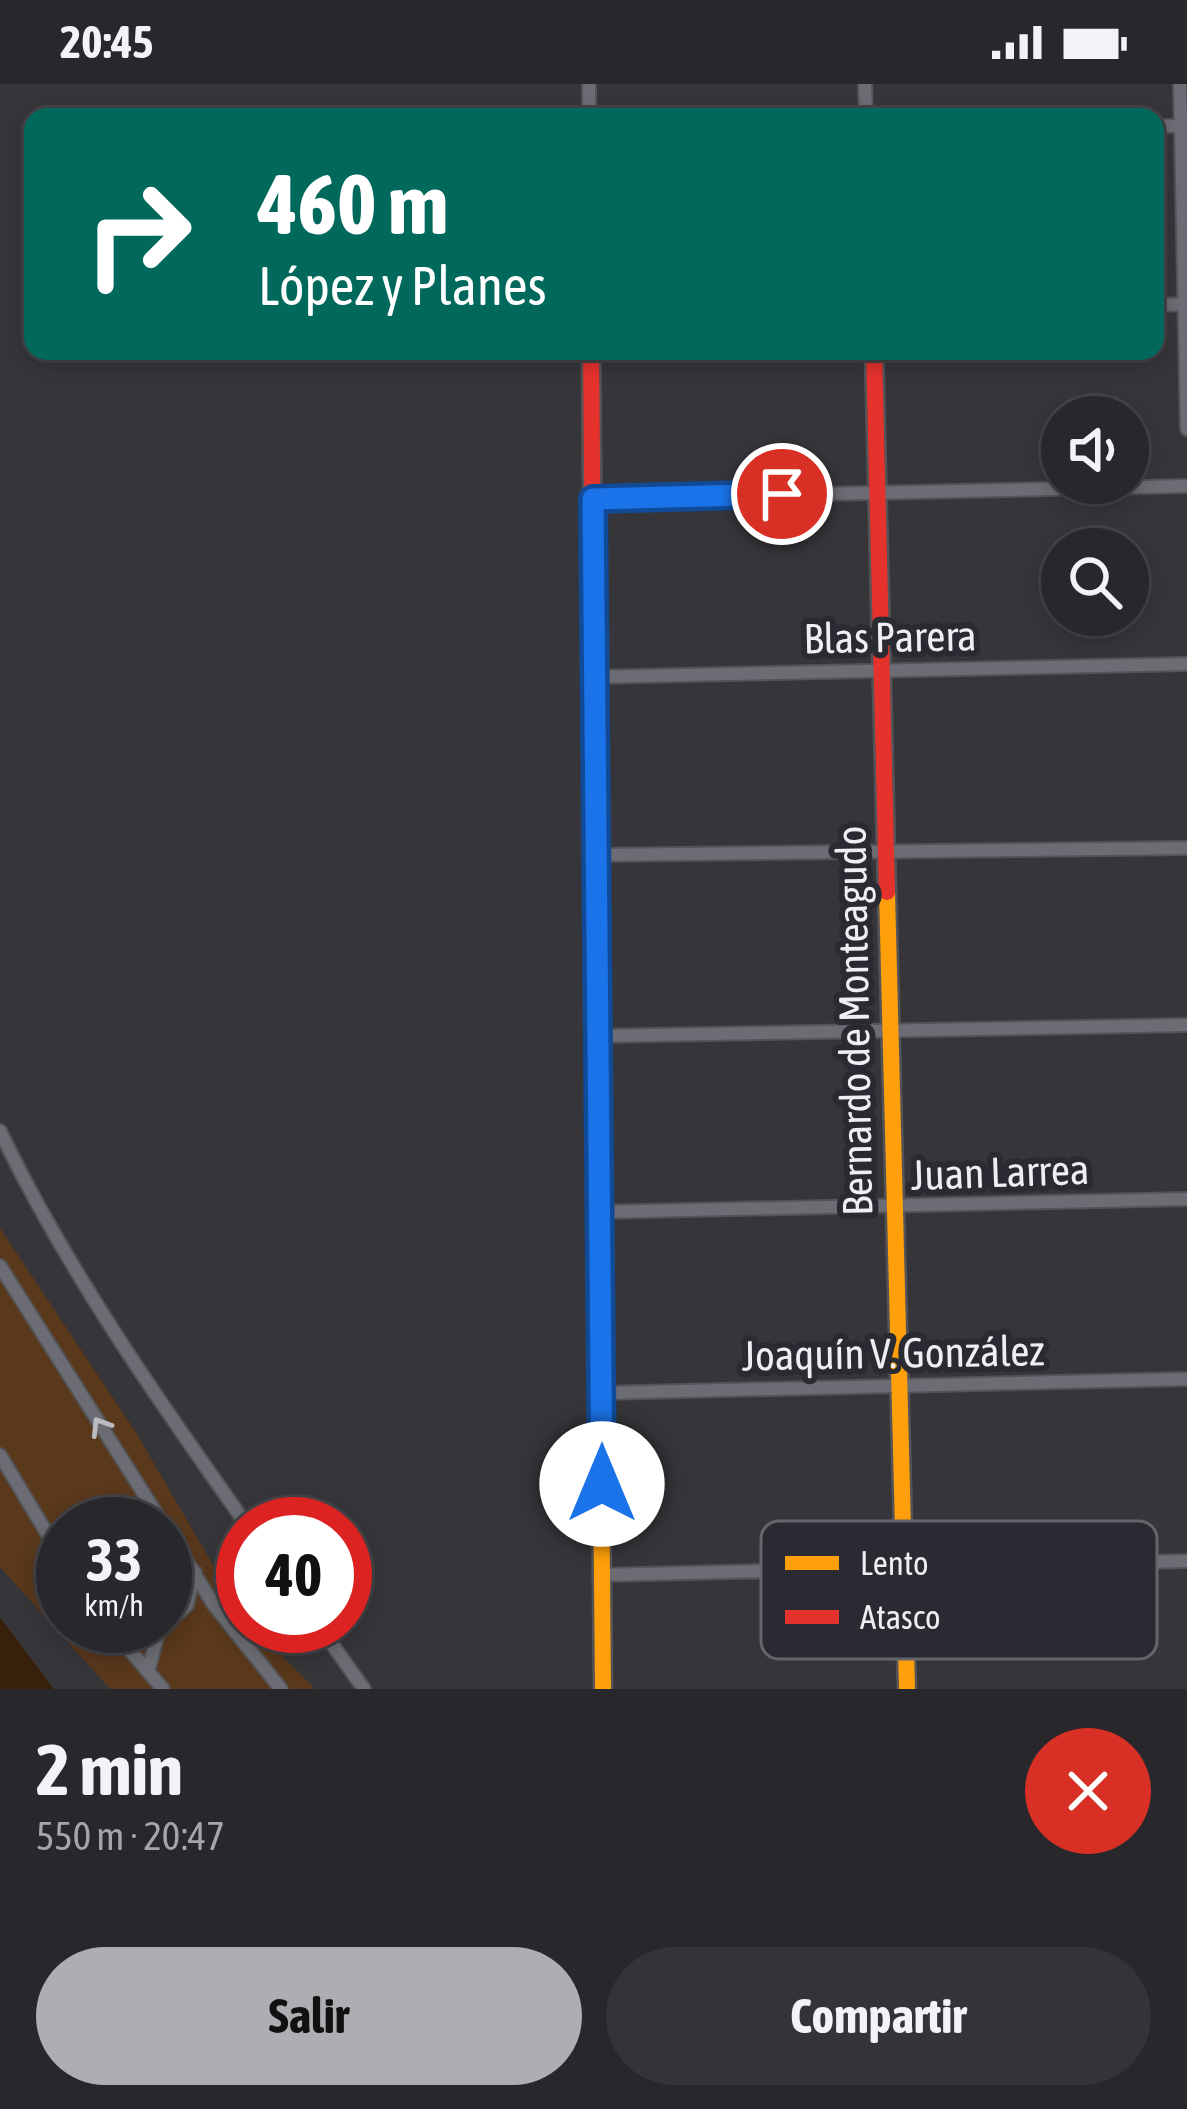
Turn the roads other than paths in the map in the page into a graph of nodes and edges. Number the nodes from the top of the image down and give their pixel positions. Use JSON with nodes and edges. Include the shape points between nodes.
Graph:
{"nodes":[{"id":1,"x":1180,"y":84,"type":"edge"},
{"id":2,"x":1184,"y":126,"type":"edge"},
{"id":3,"x":1186,"y":304,"type":"edge"},
{"id":4,"x":591,"y":360,"type":"edge"},
{"id":5,"x":874,"y":360,"type":"edge"},
{"id":6,"x":1187,"y":429,"type":"edge"},
{"id":7,"x":1187,"y":485,"type":"edge"},
{"id":8,"x":877,"y":492,"type":"junction"},
{"id":9,"x":593,"y":499,"type":"junction"},
{"id":10,"x":1187,"y":664,"type":"edge"},
{"id":11,"x":883,"y":669,"type":"junction"},
{"id":12,"x":594,"y":677,"type":"junction"},
{"id":13,"x":1187,"y":848,"type":"edge"},
{"id":14,"x":885,"y":850,"type":"junction"},
{"id":15,"x":596,"y":855,"type":"junction"},
{"id":16,"x":1187,"y":1025,"type":"edge"},
{"id":17,"x":890,"y":1030,"type":"junction"},
{"id":18,"x":598,"y":1036,"type":"junction"},
{"id":19,"x":0,"y":1131,"type":"edge"},
{"id":20,"x":1187,"y":1199,"type":"edge"},
{"id":21,"x":895,"y":1209,"type":"junction"},
{"id":22,"x":599,"y":1213,"type":"junction"},
{"id":23,"x":0,"y":1266,"type":"edge"},
{"id":24,"x":1187,"y":1379,"type":"edge"},
{"id":25,"x":899,"y":1385,"type":"junction"},
{"id":26,"x":601,"y":1393,"type":"junction"},
{"id":27,"x":0,"y":1456,"type":"edge"},
{"id":28,"x":146,"y":1497,"type":"edge"},
{"id":29,"x":227,"y":1497,"type":"edge"},
{"id":30,"x":36,"y":1515,"type":"edge"},
{"id":31,"x":901,"y":1521,"type":"edge"},
{"id":32,"x":1187,"y":1561,"type":"edge"},
{"id":33,"x":1157,"y":1562,"type":"edge"},
{"id":34,"x":192,"y":1567,"type":"edge"},
{"id":35,"x":761,"y":1571,"type":"edge"},
{"id":36,"x":195,"y":1572,"type":"junction"},
{"id":37,"x":602,"y":1575,"type":"junction"},
{"id":38,"x":192,"y":1581,"type":"edge"},
{"id":39,"x":214,"y":1606,"type":"junction"},
{"id":40,"x":192,"y":1610,"type":"edge"},
{"id":41,"x":132,"y":1653,"type":"edge"},
{"id":42,"x":154,"y":1653,"type":"edge"},
{"id":43,"x":338,"y":1653,"type":"edge"},
{"id":44,"x":906,"y":1659,"type":"edge"},
{"id":45,"x":148,"y":1672,"type":"junction"},
{"id":46,"x":163,"y":1689,"type":"edge"},
{"id":47,"x":281,"y":1689,"type":"edge"},
{"id":48,"x":364,"y":1689,"type":"edge"},
{"id":49,"x":603,"y":1689,"type":"edge"},
{"id":50,"x":907,"y":1689,"type":"edge"}],
"edges":[{"from":1,"to":2,"type":"street"},
{"from":2,"to":3,"type":"street"},
{"from":3,"to":6,"type":"street"},
{"from":4,"to":9,"type":"street"},
{"from":5,"to":8,"type":"street","name":"Bernardo de Monteagudo"},
{"from":7,"to":8,"type":"street"},
{"from":8,"to":9,"type":"street"},
{"from":8,"to":11,"type":"street","name":"Bernardo de Monteagudo"},
{"from":9,"to":12,"type":"street"},
{"from":10,"to":11,"type":"street","name":"Blas Parera"},
{"from":11,"to":12,"type":"street","name":"Blas Parera"},
{"from":11,"to":14,"type":"street","name":"Bernardo de Monteagudo"},
{"from":12,"to":15,"type":"street"},
{"from":13,"to":14,"type":"street"},
{"from":14,"to":15,"type":"street"},
{"from":14,"to":17,"type":"street","name":"Bernardo de Monteagudo"},
{"from":15,"to":18,"type":"street"},
{"from":16,"to":17,"type":"street"},
{"from":17,"to":18,"type":"street"},
{"from":17,"to":21,"type":"street","name":"Bernardo de Monteagudo"},
{"from":18,"to":22,"type":"street"},
{"from":19,"to":29,"type":"street","via":[[124,1354]]},
{"from":20,"to":21,"type":"street","name":"Juan Larrea"},
{"from":21,"to":22,"type":"street","name":"Juan Larrea"},
{"from":21,"to":25,"type":"street","name":"Bernardo de Monteagudo"},
{"from":22,"to":26,"type":"street"},
{"from":28,"to":23,"type":"street","one_way":true},
{"from":24,"to":25,"type":"street","name":"Joaquín V. González"},
{"from":25,"to":26,"type":"street","name":"Joaquín V. González"},
{"from":25,"to":31,"type":"street","name":"Bernardo de Monteagudo"},
{"from":26,"to":37,"type":"street"},
{"from":27,"to":30,"type":"street"},
{"from":32,"to":33,"type":"street"},
{"from":34,"to":36,"type":"street"},
{"from":35,"to":37,"type":"street"},
{"from":36,"to":38,"type":"street"},
{"from":36,"to":39,"type":"street"},
{"from":37,"to":49,"type":"street"},
{"from":39,"to":40,"type":"street"},
{"from":39,"to":47,"type":"street"},
{"from":41,"to":45,"type":"street"},
{"from":42,"to":45,"type":"street"},
{"from":43,"to":48,"type":"street"},
{"from":44,"to":50,"type":"street","name":"Bernardo de Monteagudo"},
{"from":45,"to":46,"type":"street"}]}
